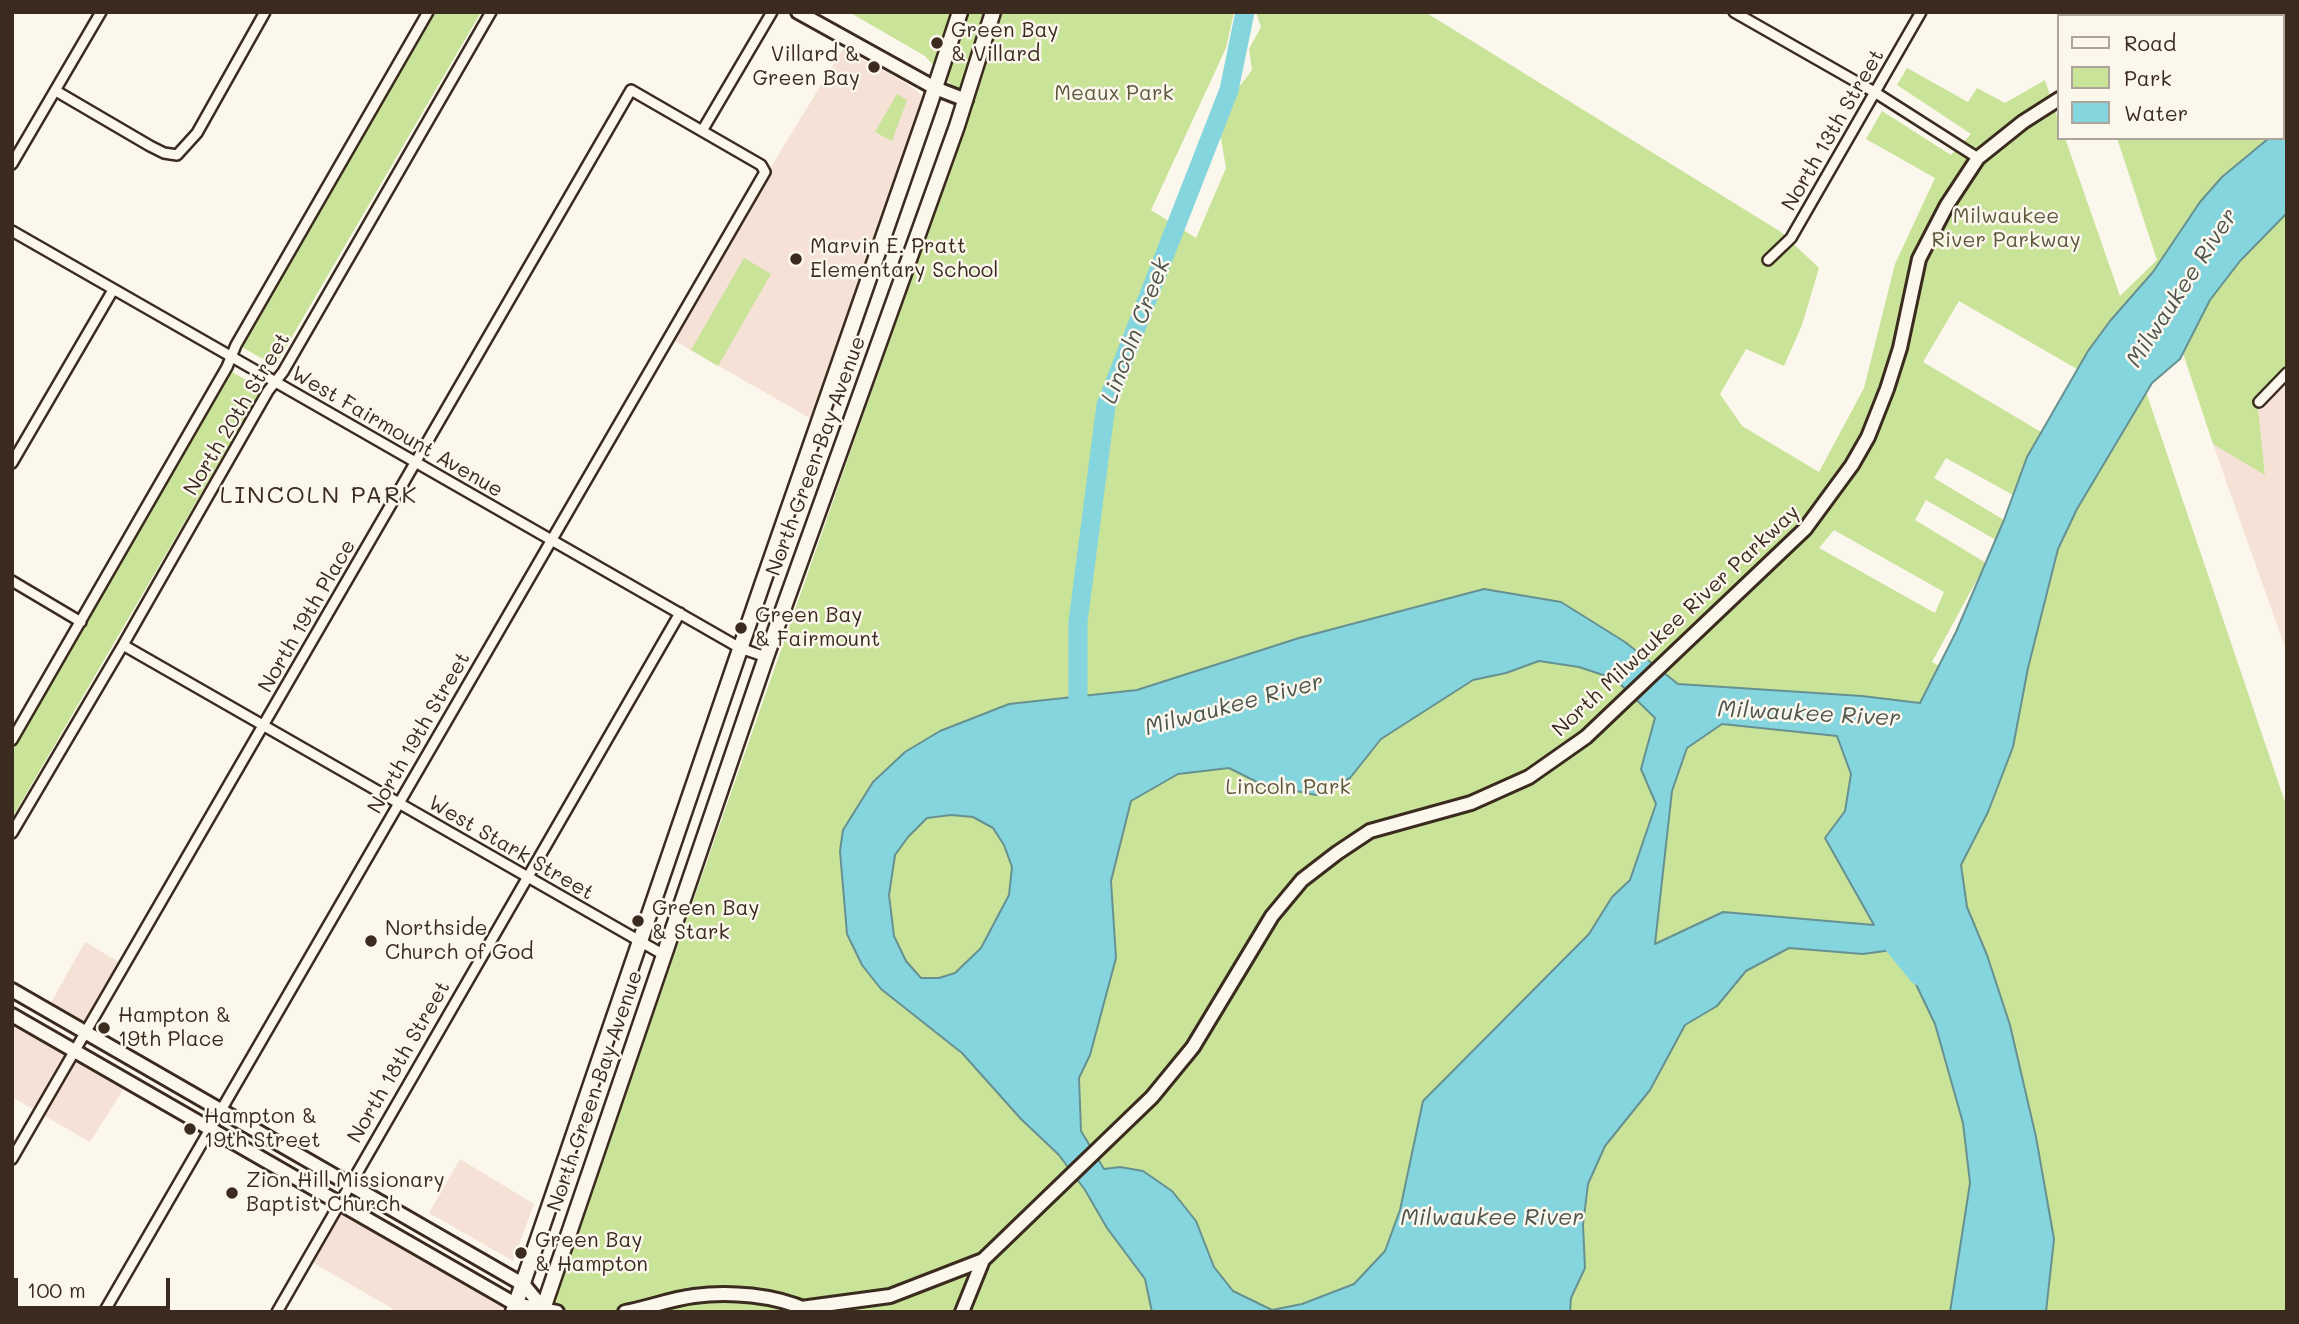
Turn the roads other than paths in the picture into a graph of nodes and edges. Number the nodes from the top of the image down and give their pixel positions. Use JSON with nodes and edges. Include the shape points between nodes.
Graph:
{"nodes":[{"id":1,"x":101,"y":12,"type":"edge"},
{"id":2,"x":265,"y":12,"type":"edge"},
{"id":3,"x":428,"y":12,"type":"edge"},
{"id":4,"x":491,"y":12,"type":"edge"},
{"id":5,"x":772,"y":12,"type":"edge"},
{"id":6,"x":798,"y":12,"type":"edge"},
{"id":7,"x":960,"y":12,"type":"edge"},
{"id":8,"x":993,"y":12,"type":"edge"},
{"id":9,"x":1734,"y":12,"type":"edge"},
{"id":10,"x":1921,"y":12,"type":"edge"},
{"id":11,"x":936,"y":88,"type":"junction"},
{"id":12,"x":56,"y":91,"type":"junction"},
{"id":13,"x":1876,"y":93,"type":"junction"},
{"id":14,"x":966,"y":100,"type":"junction"},
{"id":15,"x":2058,"y":100,"type":"edge"},
{"id":16,"x":702,"y":131,"type":"junction"},
{"id":17,"x":1978,"y":158,"type":"junction"},
{"id":18,"x":12,"y":164,"type":"edge"},
{"id":19,"x":12,"y":231,"type":"edge"},
{"id":20,"x":1768,"y":260,"type":"dead end"},
{"id":21,"x":113,"y":290,"type":"junction"},
{"id":22,"x":231,"y":357,"type":"junction"},
{"id":23,"x":2287,"y":373,"type":"edge"},
{"id":24,"x":275,"y":382,"type":"junction"},
{"id":25,"x":2259,"y":402,"type":"dead end"},
{"id":26,"x":12,"y":463,"type":"edge"},
{"id":27,"x":416,"y":463,"type":"junction"},
{"id":28,"x":551,"y":540,"type":"junction"},
{"id":29,"x":12,"y":581,"type":"edge"},
{"id":30,"x":680,"y":613,"type":"junction"},
{"id":31,"x":80,"y":622,"type":"junction"},
{"id":32,"x":123,"y":645,"type":"junction"},
{"id":33,"x":740,"y":648,"type":"junction"},
{"id":34,"x":766,"y":657,"type":"junction"},
{"id":35,"x":263,"y":726,"type":"junction"},
{"id":36,"x":12,"y":740,"type":"edge"},
{"id":37,"x":398,"y":803,"type":"junction"},
{"id":38,"x":12,"y":833,"type":"edge"},
{"id":39,"x":528,"y":878,"type":"junction"},
{"id":40,"x":640,"y":942,"type":"junction"},
{"id":41,"x":664,"y":955,"type":"junction"},
{"id":42,"x":12,"y":990,"type":"edge"},
{"id":43,"x":12,"y":1015,"type":"edge"},
{"id":44,"x":85,"y":1032,"type":"junction"},
{"id":45,"x":75,"y":1051,"type":"junction"},
{"id":46,"x":222,"y":1111,"type":"junction"},
{"id":47,"x":211,"y":1129,"type":"junction"},
{"id":48,"x":12,"y":1159,"type":"edge"},
{"id":49,"x":348,"y":1184,"type":"junction"},
{"id":50,"x":339,"y":1203,"type":"junction"},
{"id":51,"x":983,"y":1259,"type":"junction"},
{"id":52,"x":524,"y":1285,"type":"junction"},
{"id":53,"x":514,"y":1308,"type":"edge"},
{"id":54,"x":806,"y":1310,"type":"edge"},
{"id":55,"x":547,"y":1311,"type":"edge"},
{"id":56,"x":104,"y":1312,"type":"edge"},
{"id":57,"x":276,"y":1312,"type":"edge"},
{"id":58,"x":625,"y":1312,"type":"edge"},
{"id":59,"x":962,"y":1312,"type":"edge"}],
"edges":[{"from":1,"to":12,"type":"street"},
{"from":2,"to":12,"type":"street","via":[[197,133],[177,155],[150,146]]},
{"from":3,"to":22,"type":"street","name":"North 20th Street"},
{"from":4,"to":24,"type":"street","name":"North 20th Street"},
{"from":5,"to":16,"type":"street"},
{"from":6,"to":11,"type":"street"},
{"from":7,"to":11,"type":"main road","name":"North Green Bay Avenue"},
{"from":8,"to":14,"type":"main road","name":"North Green Bay Avenue"},
{"from":9,"to":13,"type":"street"},
{"from":10,"to":13,"type":"street","name":"North 13th Street"},
{"from":11,"to":14,"type":"street"},
{"from":11,"to":33,"type":"main road","name":"North Green Bay Avenue"},
{"from":12,"to":18,"type":"street"},
{"from":13,"to":17,"type":"street"},
{"from":13,"to":20,"type":"street","name":"North 13th Street","via":[[1791,238]]},
{"from":14,"to":34,"type":"main road","name":"North Green Bay Avenue"},
{"from":15,"to":17,"type":"street","name":"North Milwaukee River Parkway"},
{"from":16,"to":27,"type":"street","name":"North 19th Place","via":[[631,90]]},
{"from":16,"to":28,"type":"street","name":"North 19th Street","via":[[761,165],[765,172]]},
{"from":17,"to":51,"type":"street","name":"North Milwaukee River Parkway","via":[[1919,259],[1900,348],[1868,436],[1853,465],[1805,529],[1586,737],[1529,777],[1471,803],[1370,831],[1302,880],[1272,916],[1194,1046],[1152,1097]]},
{"from":19,"to":21,"type":"street","name":"West Fairmount Avenue"},
{"from":21,"to":22,"type":"street","name":"West Fairmount Avenue"},
{"from":21,"to":26,"type":"street"},
{"from":22,"to":24,"type":"street","name":"West Fairmount Avenue"},
{"from":22,"to":31,"type":"street","name":"North 20th Street"},
{"from":23,"to":25,"type":"street"},
{"from":24,"to":27,"type":"street","name":"West Fairmount Avenue"},
{"from":24,"to":32,"type":"street","name":"North 20th Street"},
{"from":27,"to":28,"type":"street","name":"West Fairmount Avenue"},
{"from":27,"to":35,"type":"street","name":"North 19th Place"},
{"from":28,"to":30,"type":"street","name":"West Fairmount Avenue"},
{"from":28,"to":37,"type":"street","name":"North 19th Street"},
{"from":29,"to":31,"type":"street"},
{"from":30,"to":33,"type":"street","name":"West Fairmount Avenue"},
{"from":30,"to":39,"type":"street","name":"North 18th Street"},
{"from":31,"to":36,"type":"street","name":"North 20th Street"},
{"from":32,"to":35,"type":"street","name":"West Stark Street"},
{"from":32,"to":38,"type":"street","name":"North 20th Street"},
{"from":33,"to":34,"type":"street","name":"West Fairmount Avenue"},
{"from":33,"to":40,"type":"main road","name":"North Green Bay Avenue"},
{"from":34,"to":41,"type":"main road","name":"North Green Bay Avenue"},
{"from":35,"to":37,"type":"street","name":"West Stark Street"},
{"from":35,"to":44,"type":"street","name":"North 19th Place"},
{"from":37,"to":39,"type":"street","name":"West Stark Street"},
{"from":37,"to":46,"type":"street","name":"North 19th Street"},
{"from":39,"to":40,"type":"street","name":"West Stark Street"},
{"from":39,"to":49,"type":"street","name":"North 18th Street"},
{"from":40,"to":41,"type":"street","name":"West Stark Street"},
{"from":40,"to":52,"type":"main road","name":"North Green Bay Avenue"},
{"from":41,"to":55,"type":"main road","name":"North Green Bay Avenue"},
{"from":42,"to":44,"type":"street"},
{"from":43,"to":45,"type":"street"},
{"from":44,"to":45,"type":"street","name":"North 19th Place"},
{"from":44,"to":46,"type":"street"},
{"from":45,"to":47,"type":"street"},
{"from":45,"to":48,"type":"street","name":"North 19th Place"},
{"from":46,"to":47,"type":"street","name":"North 19th Street"},
{"from":46,"to":49,"type":"street"},
{"from":47,"to":50,"type":"street"},
{"from":47,"to":56,"type":"street","name":"North 19th Street"},
{"from":49,"to":50,"type":"street","name":"North 18th Street"},
{"from":49,"to":52,"type":"street"},
{"from":50,"to":53,"type":"street"},
{"from":50,"to":57,"type":"street","name":"North 18th Street"},
{"from":51,"to":54,"type":"street","name":"North Milwaukee River Parkway","via":[[890,1296]]},
{"from":51,"to":59,"type":"street","name":"North Milwaukee River Parkway"},
{"from":52,"to":53,"type":"main road","name":"North Green Bay Avenue"},
{"from":52,"to":55,"type":"street"},
{"from":53,"to":55,"type":"street"},
{"from":54,"to":58,"type":"street","name":"North Milwaukee River Parkway","via":[[738,1295],[695,1296]]}]}
